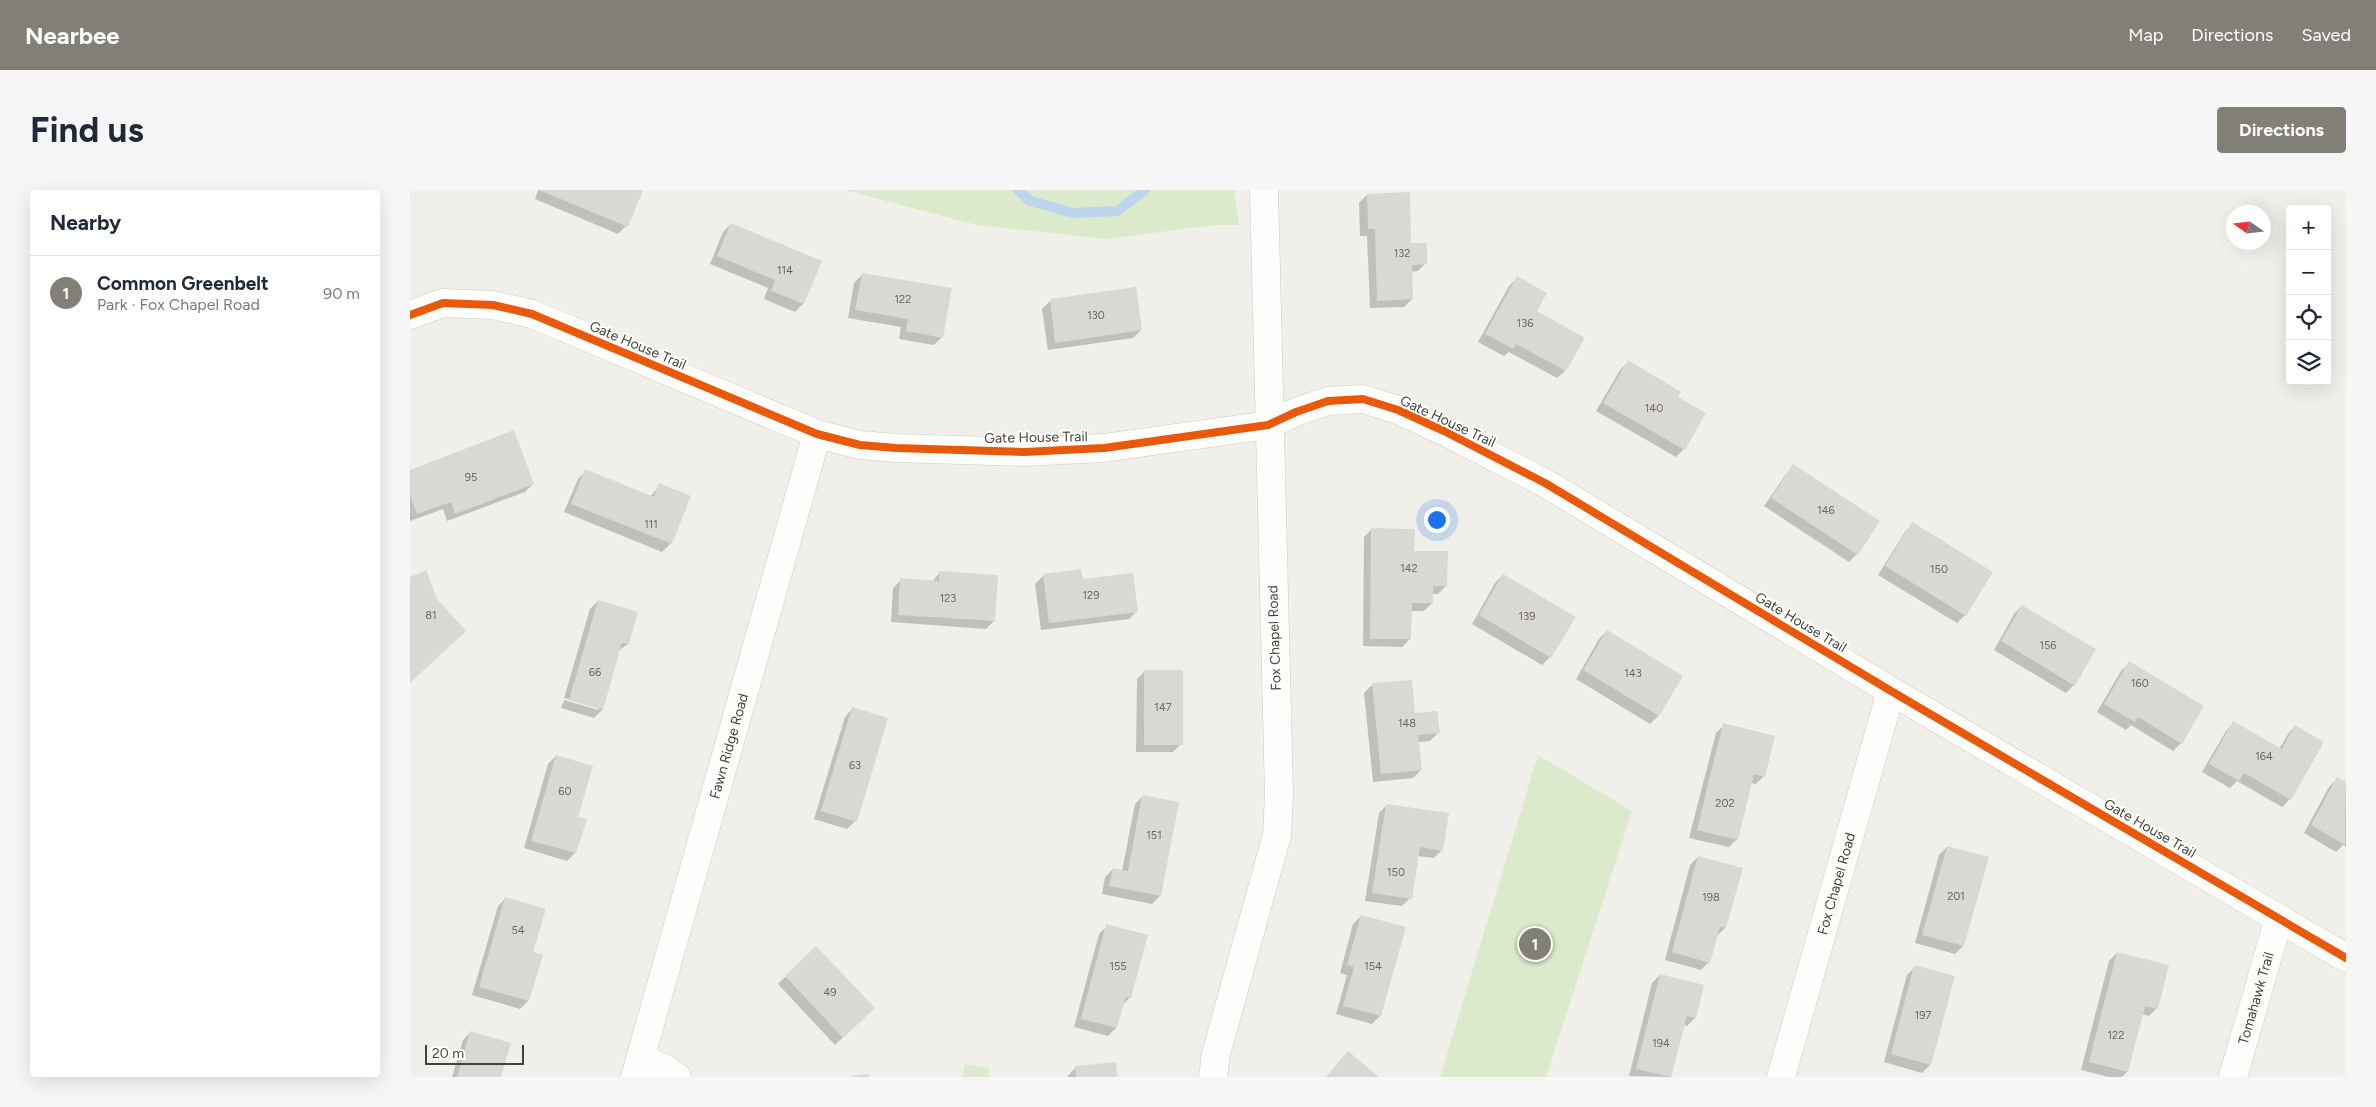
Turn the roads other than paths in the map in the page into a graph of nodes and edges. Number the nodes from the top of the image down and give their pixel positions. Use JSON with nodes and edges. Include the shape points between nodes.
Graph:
{"nodes":[{"id":1,"x":1264,"y":190,"type":"edge"},
{"id":2,"x":410,"y":315,"type":"edge"},
{"id":3,"x":1268,"y":425,"type":"junction"},
{"id":4,"x":817,"y":434,"type":"junction"},
{"id":5,"x":1891,"y":691,"type":"junction"},
{"id":6,"x":2279,"y":918,"type":"junction"},
{"id":7,"x":2346,"y":958,"type":"edge"},
{"id":8,"x":638,"y":1067,"type":"edge"},
{"id":9,"x":677,"y":1077,"type":"edge"},
{"id":10,"x":1213,"y":1077,"type":"edge"},
{"id":11,"x":1781,"y":1077,"type":"edge"},
{"id":12,"x":2233,"y":1077,"type":"edge"}],
"edges":[{"from":1,"to":3,"type":"street","name":"Fox Chapel Road"},
{"from":2,"to":4,"type":"street","name":"Gate House Trail","via":[[443,303],[469,302],[532,314]]},
{"from":3,"to":4,"type":"street","name":"Gate House Trail","via":[[1104,448],[1024,452],[860,445]]},
{"from":3,"to":5,"type":"street","name":"Gate House Trail","via":[[1328,401],[1363,399],[1398,410],[1545,483]]},
{"from":3,"to":10,"type":"street","name":"Fox Chapel Road","via":[[1279,794],[1276,835],[1216,1054]]},
{"from":4,"to":8,"type":"street","name":"Fawn Ridge Road"},
{"from":5,"to":6,"type":"street","name":"Gate House Trail"},
{"from":5,"to":11,"type":"street","name":"Fox Chapel Road"},
{"from":6,"to":7,"type":"street","name":"Gate House Trail"},
{"from":6,"to":12,"type":"street","name":"Tomahawk Trail"},
{"from":8,"to":9,"type":"street","name":"Fawn Ridge Road","via":[[666,1069]]}]}
